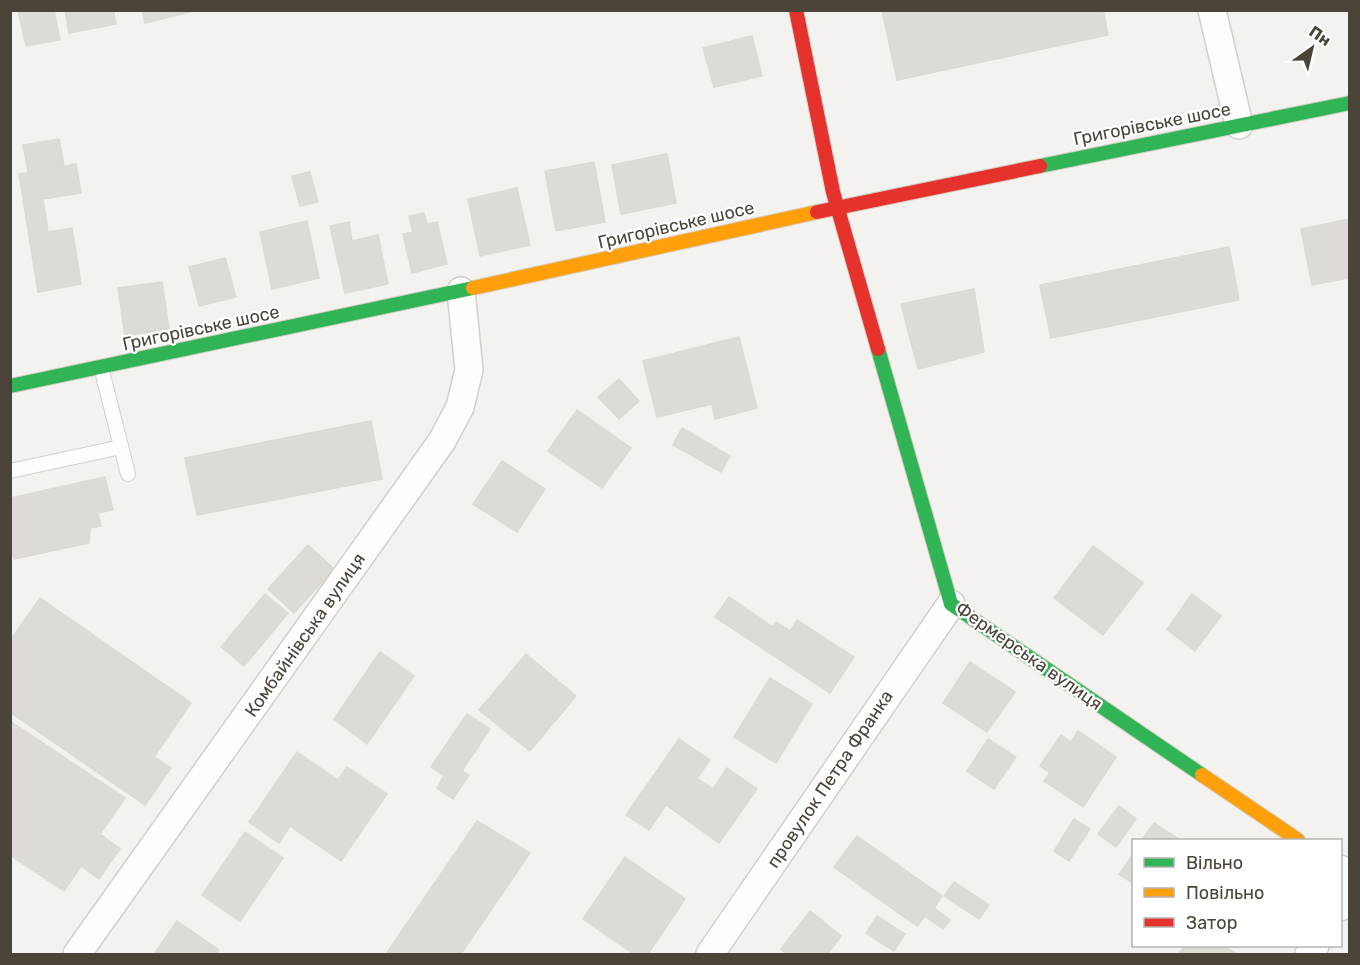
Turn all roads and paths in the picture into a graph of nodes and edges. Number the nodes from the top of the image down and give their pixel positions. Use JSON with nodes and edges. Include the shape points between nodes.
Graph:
{"nodes":[{"id":1,"x":796,"y":10,"type":"edge"},
{"id":2,"x":1212,"y":10,"type":"edge"},
{"id":3,"x":1350,"y":103,"type":"edge"},
{"id":4,"x":1239,"y":125,"type":"junction"},
{"id":5,"x":837,"y":207,"type":"junction"},
{"id":6,"x":461,"y":291,"type":"junction"},
{"id":7,"x":101,"y":367,"type":"junction"},
{"id":8,"x":10,"y":386,"type":"edge"},
{"id":9,"x":121,"y":447,"type":"junction"},
{"id":10,"x":10,"y":471,"type":"edge"},
{"id":11,"x":128,"y":474,"type":"dead end"},
{"id":12,"x":951,"y":604,"type":"junction"},
{"id":13,"x":1297,"y":839,"type":"edge"},
{"id":14,"x":85,"y":949,"type":"edge"},
{"id":15,"x":710,"y":954,"type":"edge"}],
"edges":[{"from":1,"to":5,"type":"street","name":"Фермерська вулиця"},
{"from":2,"to":4,"type":"street"},
{"from":3,"to":4,"type":"street","name":"Григорівське шосе"},
{"from":4,"to":5,"type":"street","name":"Григорівське шосе"},
{"from":5,"to":6,"type":"street","name":"Григорівське шосе"},
{"from":5,"to":12,"type":"street","name":"Фермерська вулиця"},
{"from":6,"to":7,"type":"street","name":"Григорівське шосе"},
{"from":6,"to":14,"type":"street","name":"Комбайнівська вулиця","via":[[469,370],[460,407],[442,441]]},
{"from":7,"to":8,"type":"street","name":"Григорівське шосе"},
{"from":7,"to":9,"type":"lane"},
{"from":9,"to":10,"type":"lane"},
{"from":9,"to":11,"type":"lane"},
{"from":12,"to":13,"type":"street","name":"Фермерська вулиця"},
{"from":12,"to":15,"type":"street","name":"провулок Петра Франка"}]}
